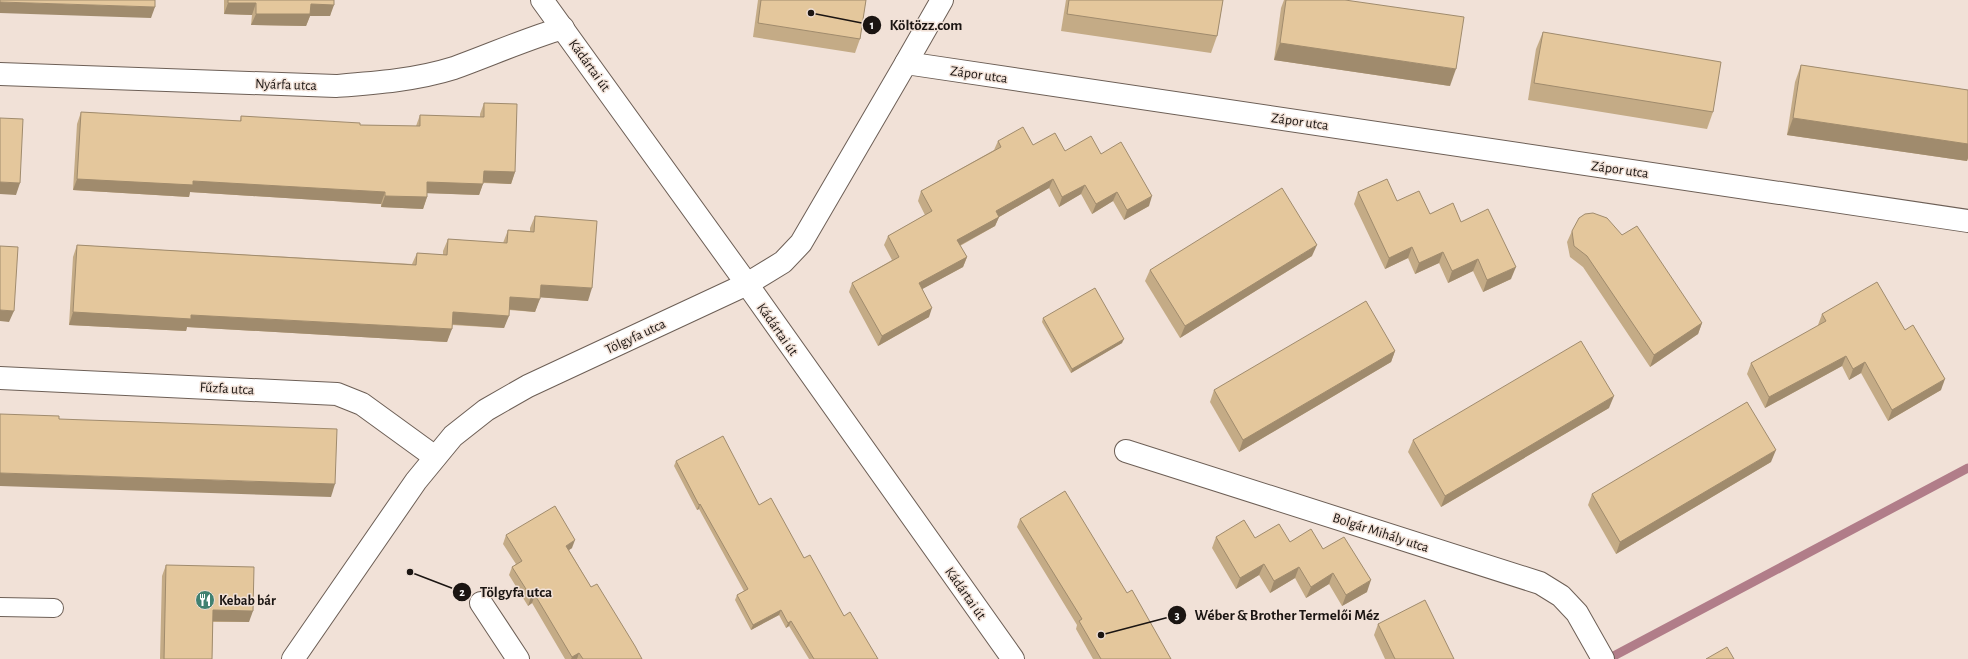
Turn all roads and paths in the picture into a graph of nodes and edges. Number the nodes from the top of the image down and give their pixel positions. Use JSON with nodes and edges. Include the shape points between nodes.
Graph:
{"nodes":[{"id":1,"x":542,"y":0,"type":"edge"},
{"id":2,"x":942,"y":0,"type":"edge"},
{"id":3,"x":563,"y":28,"type":"junction"},
{"id":4,"x":906,"y":63,"type":"junction"},
{"id":5,"x":0,"y":74,"type":"edge"},
{"id":6,"x":1968,"y":221,"type":"edge"},
{"id":7,"x":747,"y":284,"type":"junction"},
{"id":8,"x":0,"y":378,"type":"edge"},
{"id":9,"x":1126,"y":451,"type":"dead end"},
{"id":10,"x":434,"y":457,"type":"junction"},
{"id":11,"x":481,"y":603,"type":"dead end"},
{"id":12,"x":0,"y":607,"type":"edge"},
{"id":13,"x":54,"y":608,"type":"dead end"},
{"id":14,"x":1599,"y":652,"type":"edge"},
{"id":15,"x":293,"y":659,"type":"edge"},
{"id":16,"x":518,"y":659,"type":"edge"},
{"id":17,"x":1013,"y":659,"type":"edge"}],
"edges":[{"from":1,"to":3,"type":"street","name":"Kádártai út"},
{"from":2,"to":4,"type":"street"},
{"from":3,"to":5,"type":"street","name":"Nyárfa utca","via":[[452,68],[373,84],[336,86]]},
{"from":3,"to":7,"type":"street","name":"Kádártai út"},
{"from":4,"to":6,"type":"street","name":"Zápor utca"},
{"from":4,"to":7,"type":"street","via":[[801,243],[783,262]]},
{"from":7,"to":10,"type":"street","name":"Tölgyfa utca","via":[[528,386],[486,410],[453,436]]},
{"from":7,"to":17,"type":"street","name":"Kádártai út"},
{"from":8,"to":10,"type":"street","name":"Fűzfa utca","via":[[337,394],[362,404]]},
{"from":9,"to":14,"type":"street","name":"Bolgár Mihály utca","via":[[1540,583],[1561,596],[1577,613]]},
{"from":10,"to":15,"type":"street","name":"Tölgyfa utca"},
{"from":11,"to":16,"type":"street"},
{"from":12,"to":13,"type":"lane"}]}
